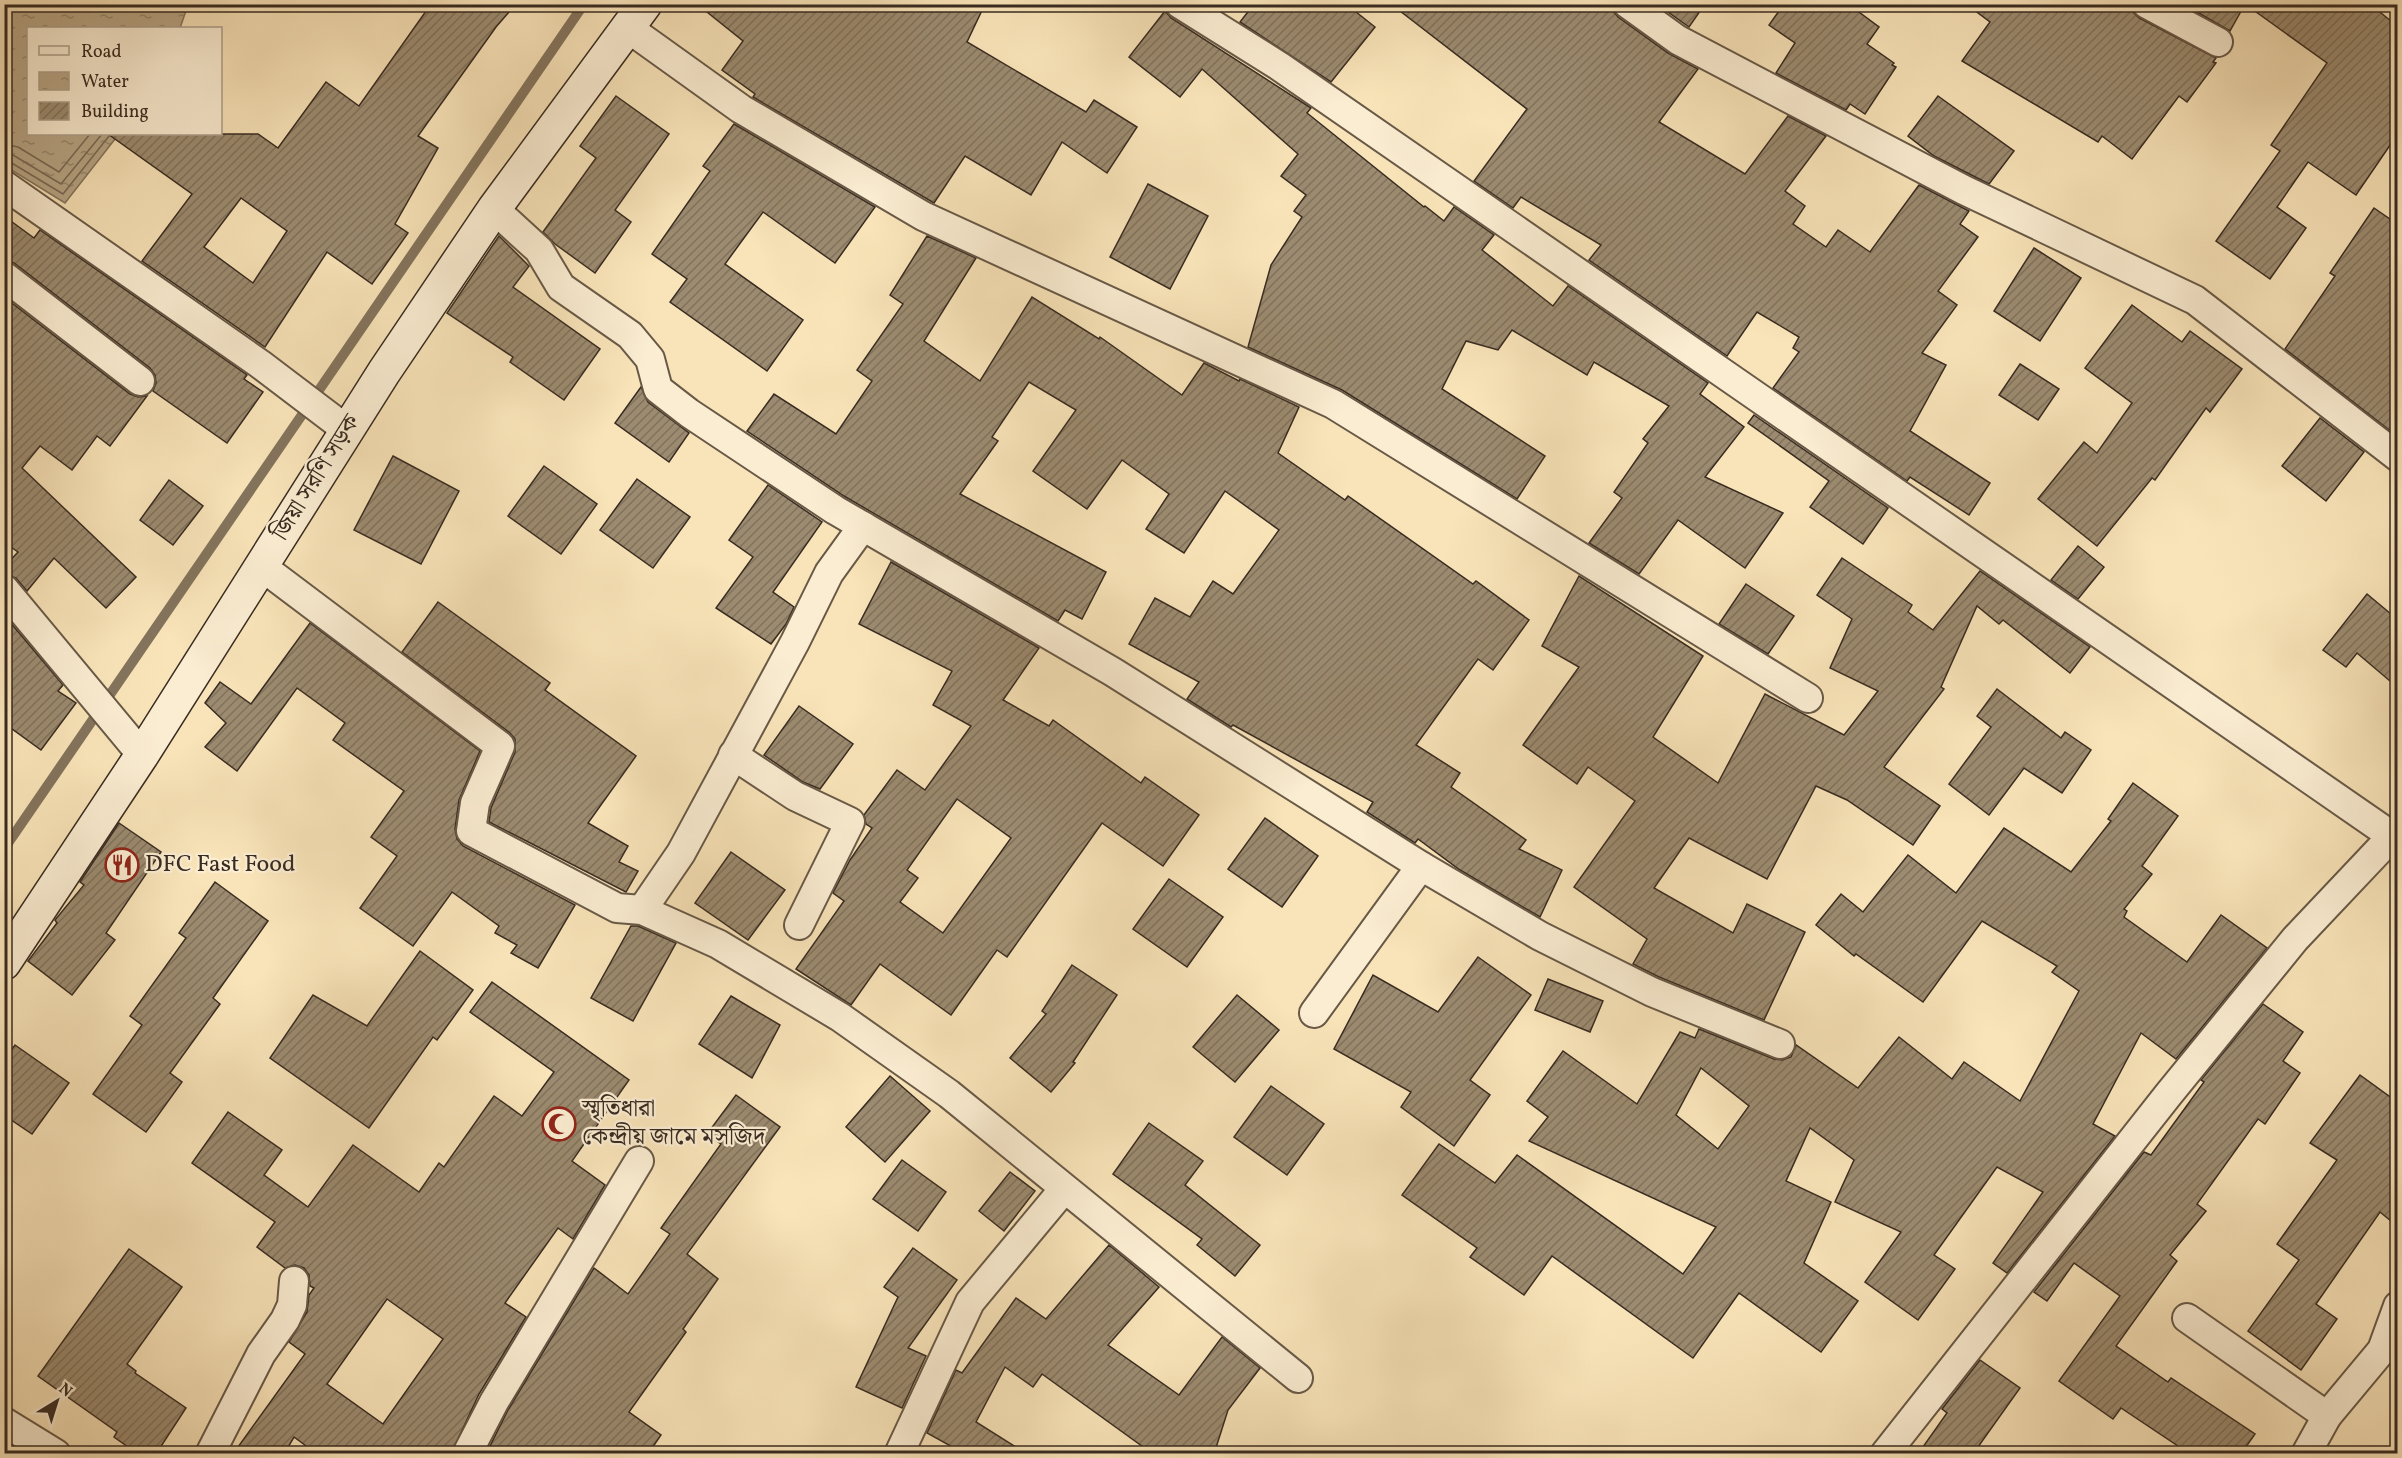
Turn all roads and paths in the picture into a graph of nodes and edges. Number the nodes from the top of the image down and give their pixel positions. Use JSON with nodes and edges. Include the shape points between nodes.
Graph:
{"nodes":[{"id":1,"x":1180,"y":4,"type":"edge"},
{"id":2,"x":1628,"y":4,"type":"edge"},
{"id":3,"x":2147,"y":4,"type":"edge"},
{"id":4,"x":636,"y":16,"type":"edge"},
{"id":5,"x":2218,"y":42,"type":"dead end"},
{"id":6,"x":4,"y":185,"type":"edge"},
{"id":7,"x":494,"y":209,"type":"junction"},
{"id":8,"x":4,"y":276,"type":"edge"},
{"id":9,"x":140,"y":381,"type":"dead end"},
{"id":10,"x":347,"y":430,"type":"junction"},
{"id":11,"x":2397,"y":457,"type":"edge"},
{"id":12,"x":863,"y":526,"type":"junction"},
{"id":13,"x":261,"y":566,"type":"junction"},
{"id":14,"x":4,"y":589,"type":"edge"},
{"id":15,"x":1808,"y":698,"type":"dead end"},
{"id":16,"x":142,"y":755,"type":"junction"},
{"id":17,"x":733,"y":755,"type":"junction"},
{"id":18,"x":2394,"y":833,"type":"edge"},
{"id":19,"x":1420,"y":866,"type":"junction"},
{"id":20,"x":642,"y":910,"type":"junction"},
{"id":21,"x":799,"y":925,"type":"dead end"},
{"id":22,"x":4,"y":963,"type":"edge"},
{"id":23,"x":1314,"y":1013,"type":"dead end"},
{"id":24,"x":1780,"y":1044,"type":"dead end"},
{"id":25,"x":639,"y":1161,"type":"dead end"},
{"id":26,"x":1065,"y":1189,"type":"junction"},
{"id":27,"x":294,"y":1281,"type":"dead end"},
{"id":28,"x":2397,"y":1306,"type":"edge"},
{"id":29,"x":2187,"y":1318,"type":"dead end"},
{"id":30,"x":1298,"y":1378,"type":"dead end"},
{"id":31,"x":2326,"y":1416,"type":"junction"},
{"id":32,"x":4,"y":1422,"type":"edge"},
{"id":33,"x":56,"y":1454,"type":"edge"},
{"id":34,"x":210,"y":1454,"type":"edge"},
{"id":35,"x":467,"y":1454,"type":"edge"},
{"id":36,"x":899,"y":1454,"type":"edge"},
{"id":37,"x":1885,"y":1454,"type":"edge"},
{"id":38,"x":2306,"y":1454,"type":"edge"}],
"edges":[{"from":1,"to":18,"type":"street","via":[[1299,80]]},
{"from":2,"to":11,"type":"street","via":[[1678,40],[1964,190],[2195,300]]},
{"from":3,"to":5,"type":"street"},
{"from":4,"to":7,"type":"main road","name":"জিয়া সরণি সড়ক"},
{"from":4,"to":15,"type":"street","via":[[741,109],[923,216],[1334,404]]},
{"from":6,"to":10,"type":"street","via":[[260,364]]},
{"from":7,"to":10,"type":"main road","name":"জিয়া সরণি সড়ক"},
{"from":7,"to":12,"type":"street","via":[[539,250],[561,287],[630,335],[650,359],[658,389]]},
{"from":8,"to":9,"type":"street"},
{"from":10,"to":13,"type":"main road","name":"জিয়া সরণি সড়ক"},
{"from":12,"to":17,"type":"street","via":[[829,573]]},
{"from":12,"to":19,"type":"street","via":[[1113,672]]},
{"from":13,"to":16,"type":"main road","name":"জিয়া সরণি সড়ক"},
{"from":13,"to":20,"type":"street","via":[[500,746],[474,803],[471,831],[617,908]]},
{"from":14,"to":16,"type":"street"},
{"from":16,"to":22,"type":"main road","name":"জিয়া সরণি সড়ক"},
{"from":17,"to":20,"type":"street","via":[[681,853]]},
{"from":17,"to":21,"type":"street","via":[[795,796],[850,822]]},
{"from":18,"to":37,"type":"street","via":[[2295,939]]},
{"from":19,"to":23,"type":"street"},
{"from":19,"to":24,"type":"street","via":[[1540,936],[1652,992]]},
{"from":20,"to":26,"type":"street","via":[[718,944],[840,1017],[949,1094]]},
{"from":25,"to":35,"type":"street","via":[[494,1402]]},
{"from":26,"to":30,"type":"street"},
{"from":26,"to":36,"type":"street","via":[[970,1302]]},
{"from":27,"to":34,"type":"street","via":[[292,1305],[285,1320],[261,1354]]},
{"from":28,"to":31,"type":"street","via":[[2382,1350]]},
{"from":29,"to":31,"type":"street"},
{"from":31,"to":38,"type":"street"},
{"from":32,"to":33,"type":"street"}]}
